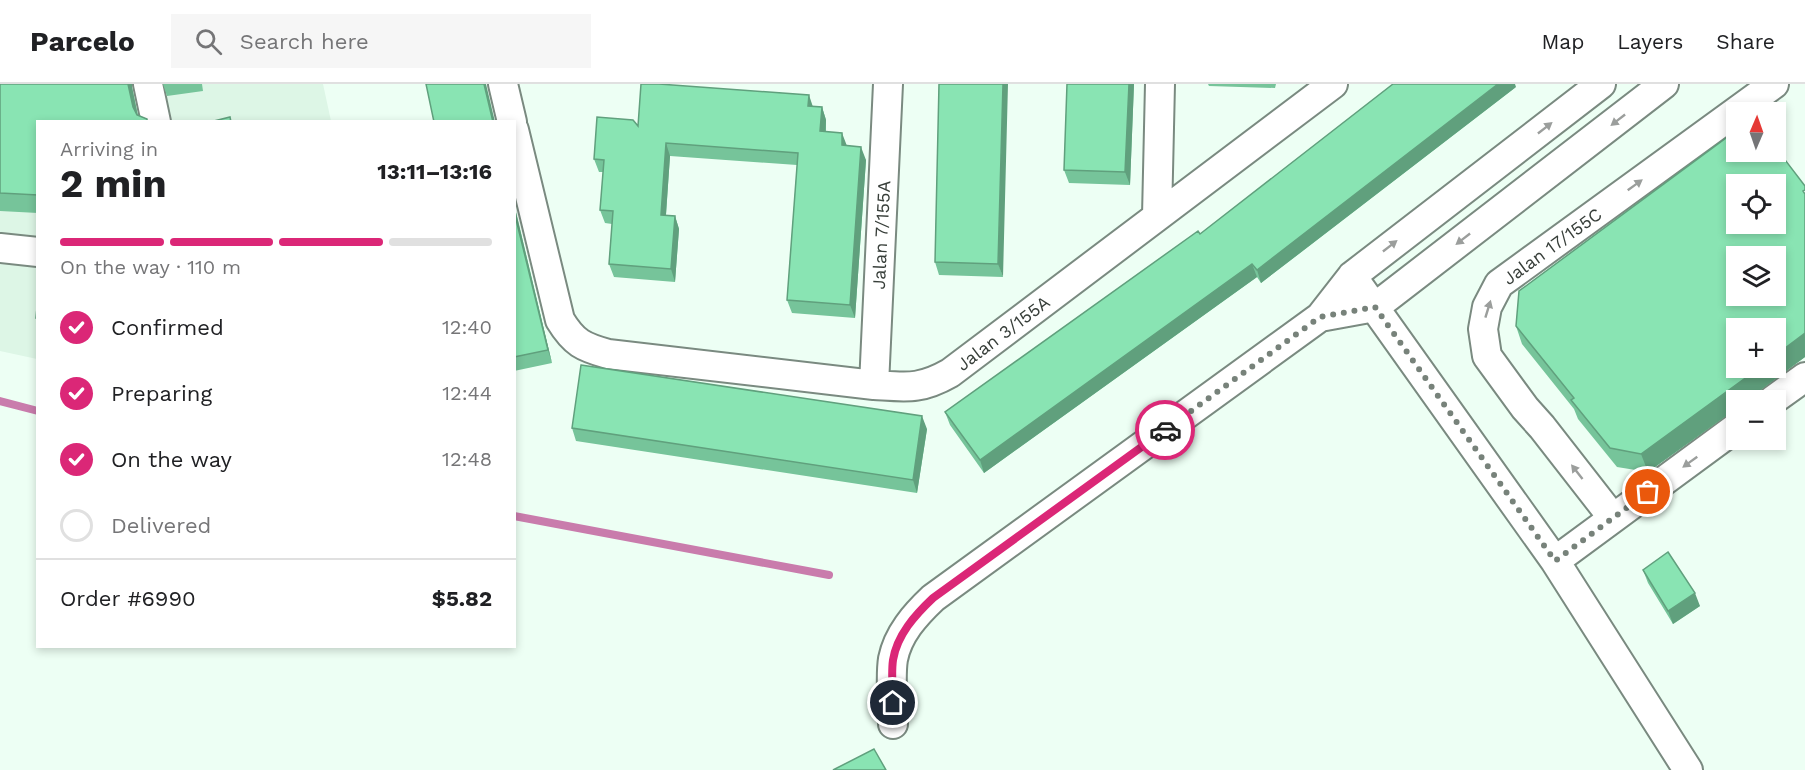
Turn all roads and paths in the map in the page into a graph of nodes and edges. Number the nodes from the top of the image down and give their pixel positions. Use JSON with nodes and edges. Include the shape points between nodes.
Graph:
{"nodes":[{"id":1,"x":148,"y":84,"type":"edge"},
{"id":2,"x":503,"y":84,"type":"edge"},
{"id":3,"x":888,"y":84,"type":"edge"},
{"id":4,"x":1160,"y":84,"type":"edge"},
{"id":5,"x":1333,"y":84,"type":"edge"},
{"id":6,"x":1602,"y":84,"type":"edge"},
{"id":7,"x":1664,"y":84,"type":"edge"},
{"id":8,"x":1774,"y":84,"type":"edge"},
{"id":9,"x":156,"y":120,"type":"edge"},
{"id":10,"x":512,"y":120,"type":"edge"},
{"id":11,"x":516,"y":138,"type":"edge"},
{"id":12,"x":1157,"y":216,"type":"junction"},
{"id":13,"x":0,"y":248,"type":"edge"},
{"id":14,"x":36,"y":252,"type":"edge"},
{"id":15,"x":1352,"y":276,"type":"junction"},
{"id":16,"x":1375,"y":307,"type":"junction"},
{"id":17,"x":1320,"y":317,"type":"junction"},
{"id":18,"x":1805,"y":377,"type":"edge"},
{"id":19,"x":874,"y":385,"type":"junction"},
{"id":20,"x":1786,"y":391,"type":"edge"},
{"id":21,"x":1726,"y":435,"type":"edge"},
{"id":22,"x":1613,"y":518,"type":"junction"},
{"id":23,"x":1555,"y":561,"type":"junction"},
{"id":24,"x":894,"y":724,"type":"dead end"},
{"id":25,"x":1688,"y":770,"type":"edge"}],
"edges":[{"from":1,"to":9,"type":"street"},
{"from":2,"to":10,"type":"street"},
{"from":3,"to":19,"type":"street","name":"Jalan 7/155A"},
{"from":4,"to":12,"type":"street"},
{"from":5,"to":12,"type":"street","name":"Jalan 3/155A"},
{"from":15,"to":6,"type":"street","one_way":true},
{"from":7,"to":16,"type":"street","one_way":true},
{"from":22,"to":8,"type":"street","name":"Jalan 17/155C","one_way":true,"via":[[1487,356],[1483,329],[1487,307],[1499,284]]},
{"from":11,"to":19,"type":"street","name":"Jalan 3/155A","via":[[560,320],[570,336],[585,347],[608,354]]},
{"from":12,"to":19,"type":"street","name":"Jalan 3/155A","via":[[950,373],[931,384],[914,387]]},
{"from":13,"to":14,"type":"street"},
{"from":15,"to":16,"type":"street"},
{"from":15,"to":17,"type":"street"},
{"from":16,"to":17,"type":"street"},
{"from":16,"to":23,"type":"street"},
{"from":17,"to":24,"type":"street","via":[[933,598],[914,616],[893,660]]},
{"from":18,"to":20,"type":"street"},
{"from":21,"to":22,"type":"street","one_way":true},
{"from":22,"to":23,"type":"street"},
{"from":23,"to":25,"type":"street"}]}
